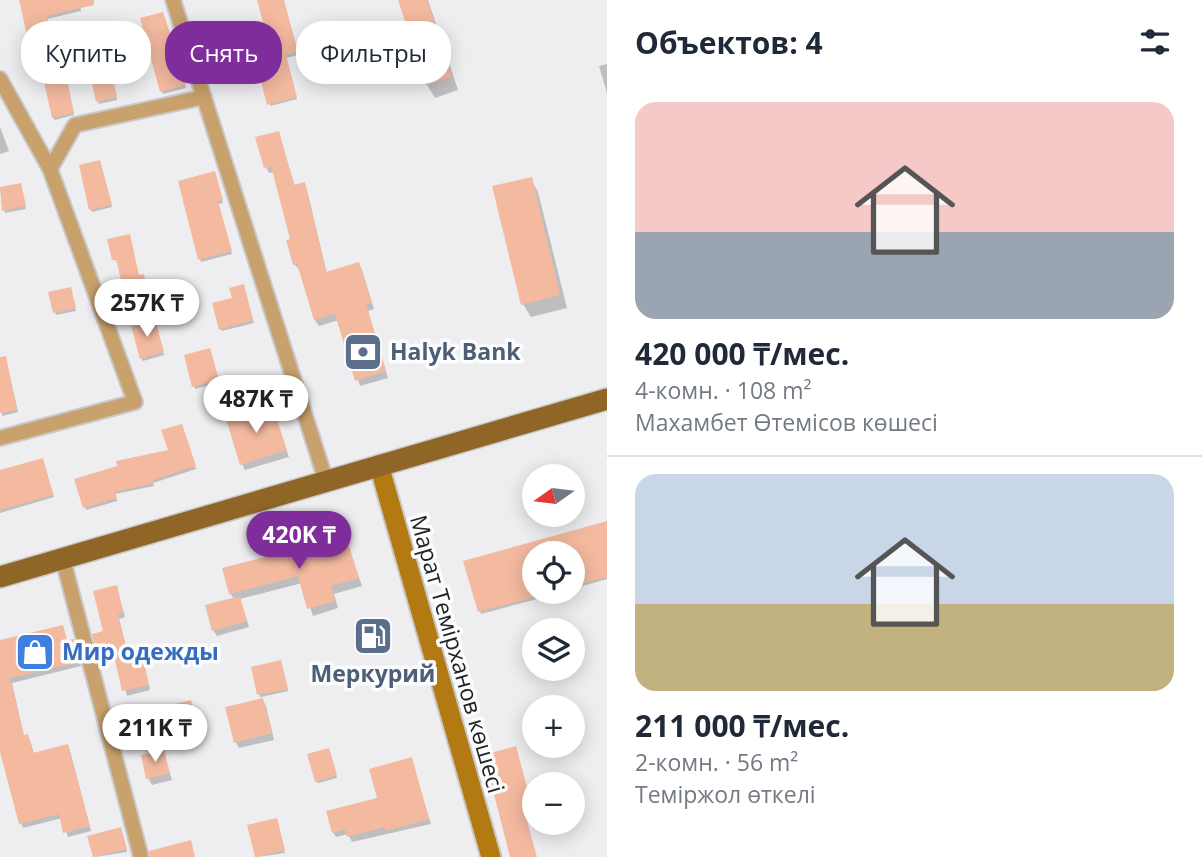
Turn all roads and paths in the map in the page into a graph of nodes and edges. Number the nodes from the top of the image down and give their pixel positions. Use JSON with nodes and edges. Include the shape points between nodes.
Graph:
{"nodes":[{"id":1,"x":173,"y":0,"type":"edge"},
{"id":2,"x":0,"y":79,"type":"edge"},
{"id":3,"x":204,"y":97,"type":"junction"},
{"id":4,"x":50,"y":170,"type":"junction"},
{"id":5,"x":607,"y":400,"type":"edge"},
{"id":6,"x":0,"y":438,"type":"edge"},
{"id":7,"x":379,"y":465,"type":"junction"},
{"id":8,"x":326,"y":481,"type":"junction"},
{"id":9,"x":63,"y":560,"type":"junction"},
{"id":10,"x":0,"y":577,"type":"edge"},
{"id":11,"x":141,"y":857,"type":"edge"},
{"id":12,"x":491,"y":857,"type":"edge"}],
"edges":[{"from":1,"to":3,"type":"street"},
{"from":2,"to":4,"type":"street"},
{"from":3,"to":4,"type":"street","via":[[75,125]]},
{"from":3,"to":8,"type":"street"},
{"from":4,"to":6,"type":"street","via":[[135,401]]},
{"from":5,"to":7,"type":"main road"},
{"from":7,"to":8,"type":"main road"},
{"from":7,"to":12,"type":"street","name":"Марат Темірханов көшесі"},
{"from":8,"to":9,"type":"main road"},
{"from":9,"to":10,"type":"main road"},
{"from":9,"to":11,"type":"street"}]}
